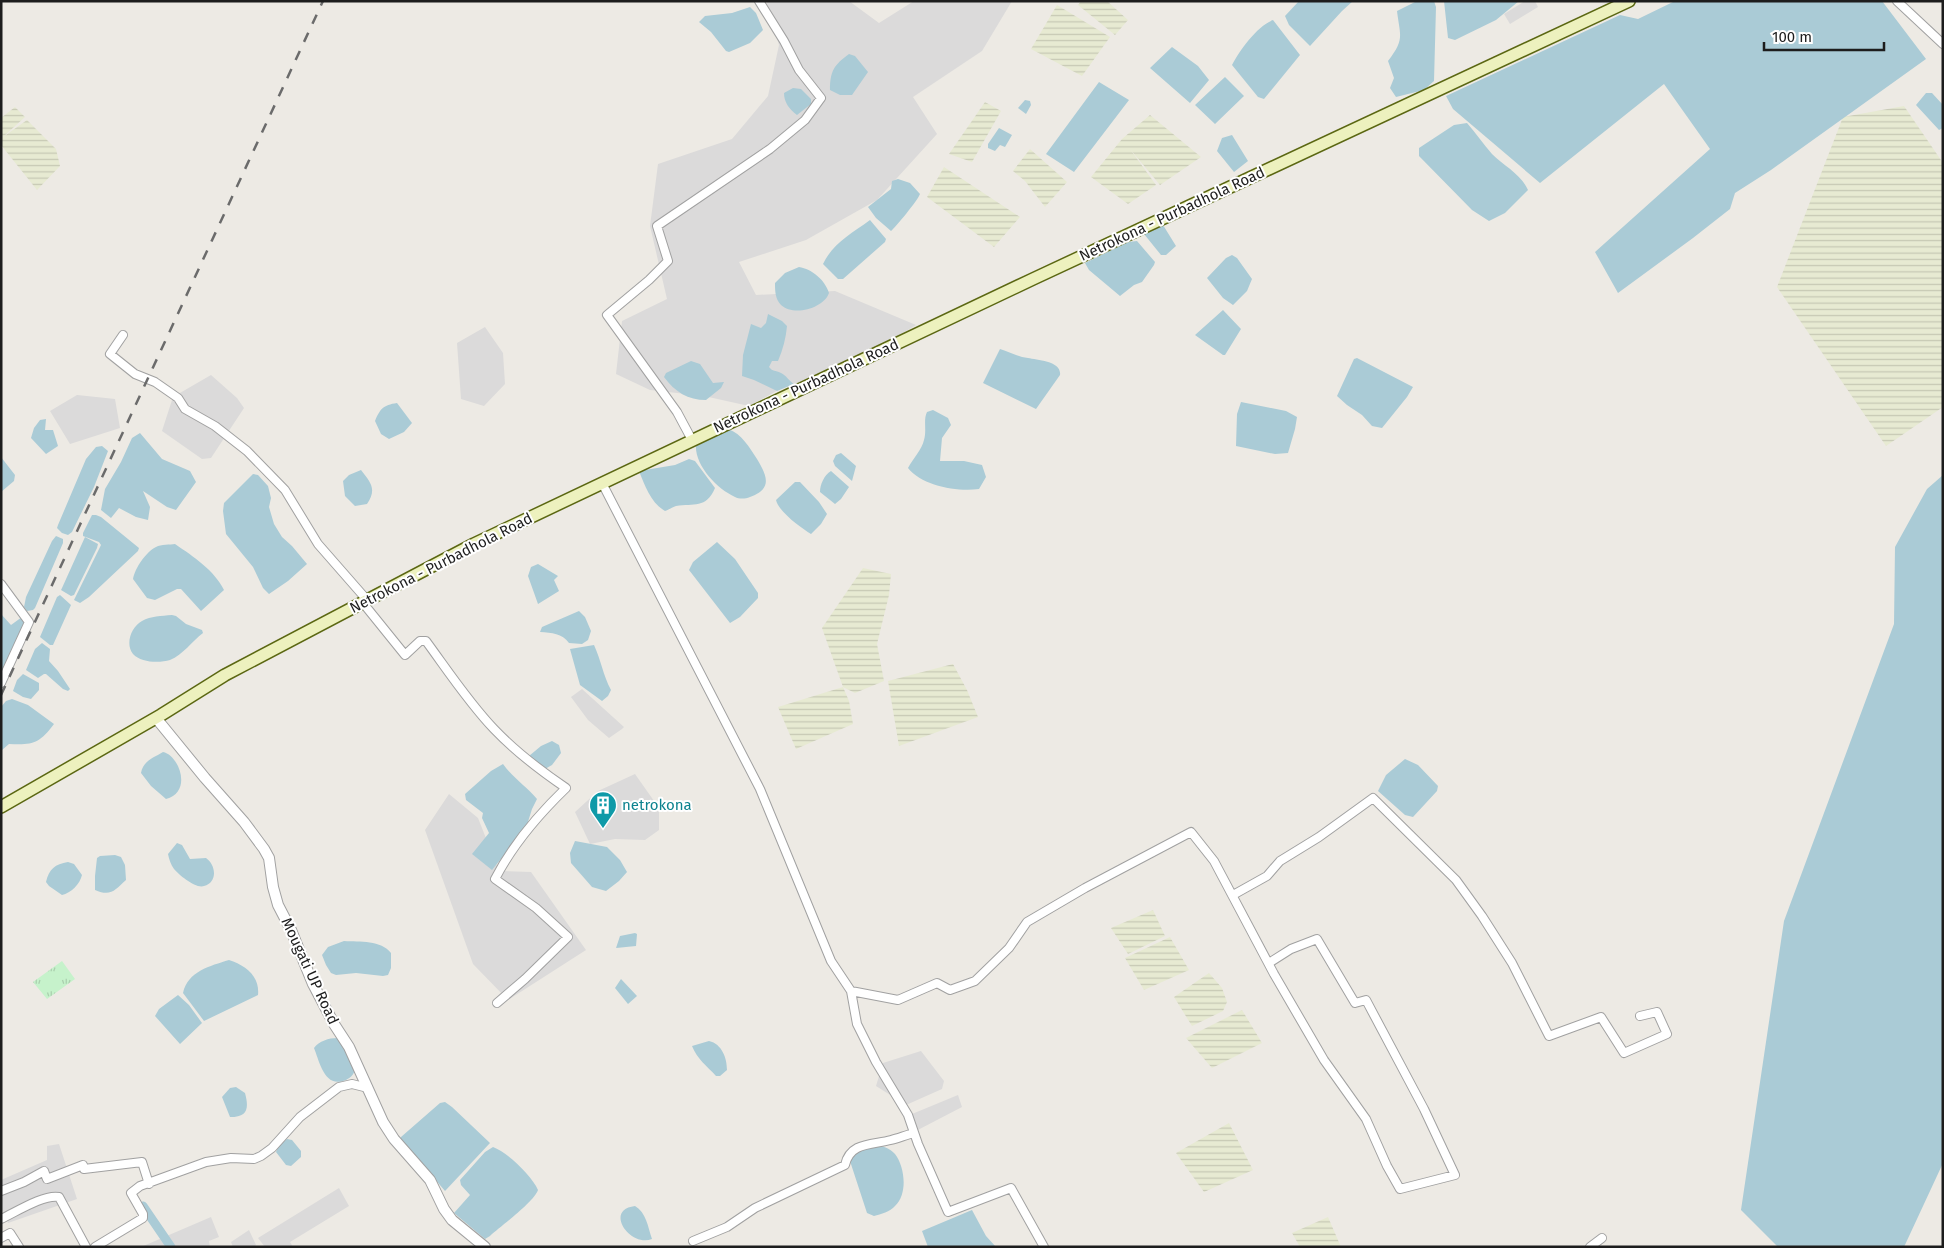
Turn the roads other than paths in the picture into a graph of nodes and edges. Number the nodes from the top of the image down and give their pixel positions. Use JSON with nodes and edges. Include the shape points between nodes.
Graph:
{"nodes":[{"id":1,"x":759,"y":1,"type":"edge"},
{"id":2,"x":1629,"y":1,"type":"edge"},
{"id":3,"x":1897,"y":1,"type":"edge"},
{"id":4,"x":1943,"y":44,"type":"edge"},
{"id":5,"x":123,"y":335,"type":"dead end"},
{"id":6,"x":692,"y":440,"type":"junction"},
{"id":7,"x":602,"y":483,"type":"junction"},
{"id":8,"x":1,"y":584,"type":"edge"},
{"id":9,"x":365,"y":602,"type":"junction"},
{"id":10,"x":1,"y":683,"type":"edge"},
{"id":11,"x":156,"y":718,"type":"junction"},
{"id":12,"x":1,"y":807,"type":"edge"},
{"id":13,"x":1233,"y":896,"type":"junction"},
{"id":14,"x":1269,"y":963,"type":"junction"},
{"id":15,"x":851,"y":991,"type":"junction"},
{"id":16,"x":497,"y":1003,"type":"dead end"},
{"id":17,"x":1640,"y":1016,"type":"dead end"},
{"id":18,"x":368,"y":1088,"type":"junction"},
{"id":19,"x":914,"y":1133,"type":"junction"},
{"id":20,"x":148,"y":1184,"type":"junction"},
{"id":21,"x":1,"y":1191,"type":"edge"},
{"id":22,"x":1,"y":1219,"type":"edge"},
{"id":23,"x":1,"y":1238,"type":"edge"},
{"id":24,"x":1602,"y":1238,"type":"dead end"},
{"id":25,"x":693,"y":1240,"type":"dead end"},
{"id":26,"x":19,"y":1247,"type":"edge"},
{"id":27,"x":86,"y":1247,"type":"edge"},
{"id":28,"x":96,"y":1247,"type":"edge"},
{"id":29,"x":485,"y":1247,"type":"edge"},
{"id":30,"x":1044,"y":1247,"type":"edge"},
{"id":31,"x":1590,"y":1247,"type":"edge"}],
"edges":[{"from":1,"to":6,"type":"street","via":[[799,70],[821,98],[805,120],[770,149],[657,226],[668,261],[607,315],[677,412]]},
{"from":2,"to":6,"type":"main road","name":"Netrokona - Purbadhola Road"},
{"from":3,"to":4,"type":"street"},
{"from":5,"to":9,"type":"street","via":[[110,354],[135,374],[155,382],[178,398],[185,409],[215,426],[247,451],[285,490],[318,544]]},
{"from":6,"to":7,"type":"main road","name":"Netrokona - Purbadhola Road"},
{"from":7,"to":9,"type":"main road","name":"Netrokona - Purbadhola Road","via":[[474,544]]},
{"from":7,"to":15,"type":"street","via":[[760,790],[831,961]]},
{"from":8,"to":10,"type":"street","via":[[29,622]]},
{"from":9,"to":11,"type":"main road","name":"Netrokona - Purbadhola Road","via":[[225,676]]},
{"from":9,"to":16,"type":"street","via":[[405,655],[420,641],[426,641],[494,729],[566,788],[529,827],[495,879],[536,908],[568,937]]},
{"from":11,"to":12,"type":"main road","name":"Netrokona - Purbadhola Road"},
{"from":11,"to":18,"type":"street","name":"Mougati UP Road","via":[[264,849],[269,858],[278,905],[312,984],[349,1047]]},
{"from":13,"to":14,"type":"street"},
{"from":13,"to":15,"type":"street","via":[[1214,861],[1191,832],[1027,922],[1009,948],[975,981],[950,990],[937,983],[898,1000]]},
{"from":13,"to":17,"type":"street","via":[[1267,876],[1280,861],[1374,798],[1456,880],[1512,963],[1549,1036],[1601,1017],[1624,1052],[1667,1034],[1657,1012]]},
{"from":14,"to":14,"type":"street","via":[[1324,1060],[1366,1119],[1400,1189],[1455,1175],[1366,1000],[1355,1003],[1317,939],[1291,949]]},
{"from":15,"to":19,"type":"street","via":[[857,1024],[908,1115]]},
{"from":18,"to":20,"type":"street","via":[[352,1084],[339,1087],[300,1117],[261,1156],[211,1160]]},
{"from":18,"to":29,"type":"street","name":"Mougati UP Road","via":[[383,1122],[430,1180],[452,1220]]},
{"from":19,"to":25,"type":"street","via":[[857,1147],[846,1156],[844,1165],[755,1208],[727,1228]]},
{"from":19,"to":30,"type":"street","via":[[948,1212],[1011,1188]]},
{"from":20,"to":21,"type":"street","via":[[142,1162],[84,1169],[83,1165],[47,1179],[44,1171]]},
{"from":20,"to":28,"type":"street","via":[[131,1193],[143,1218]]},
{"from":22,"to":27,"type":"street","via":[[41,1200],[59,1197]]},
{"from":23,"to":26,"type":"street","via":[[10,1233]]},
{"from":24,"to":31,"type":"street"}]}
